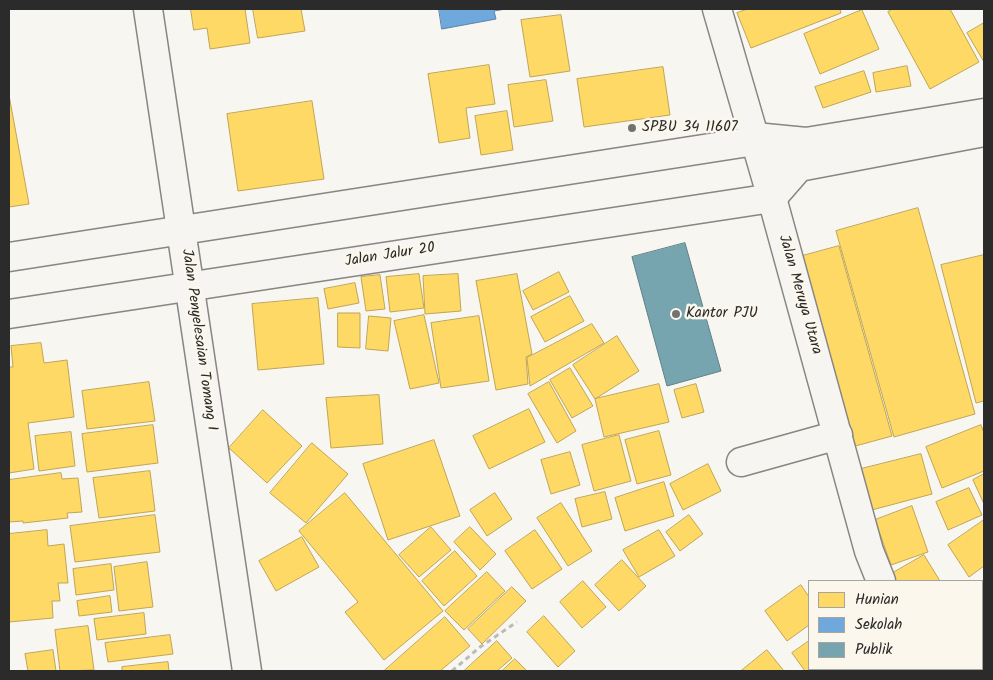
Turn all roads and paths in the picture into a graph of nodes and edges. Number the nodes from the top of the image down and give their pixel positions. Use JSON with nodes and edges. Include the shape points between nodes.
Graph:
{"nodes":[{"id":1,"x":148,"y":9,"type":"edge"},
{"id":2,"x":717,"y":9,"type":"edge"},
{"id":3,"x":984,"y":113,"type":"edge"},
{"id":4,"x":984,"y":132,"type":"edge"},
{"id":5,"x":754,"y":139,"type":"junction"},
{"id":6,"x":799,"y":167,"type":"junction"},
{"id":7,"x":772,"y":198,"type":"junction"},
{"id":8,"x":182,"y":230,"type":"junction"},
{"id":9,"x":9,"y":257,"type":"edge"},
{"id":10,"x":190,"y":287,"type":"junction"},
{"id":11,"x":9,"y":314,"type":"edge"},
{"id":12,"x":838,"y":434,"type":"junction"},
{"id":13,"x":741,"y":462,"type":"dead end"},
{"id":14,"x":881,"y":580,"type":"edge"},
{"id":15,"x":518,"y":622,"type":"dead end"},
{"id":16,"x":247,"y":671,"type":"edge"},
{"id":17,"x":452,"y":671,"type":"edge"}],
"edges":[{"from":1,"to":8,"type":"street","name":"Jalan Penyelesaian Tomang I"},
{"from":2,"to":5,"type":"street","name":"Jalan Meruya Utara"},
{"from":3,"to":5,"type":"street","via":[[806,142]]},
{"from":4,"to":6,"type":"street"},
{"from":5,"to":6,"type":"street"},
{"from":5,"to":7,"type":"street","name":"Jalan Meruya Utara"},
{"from":5,"to":8,"type":"street"},
{"from":6,"to":7,"type":"street"},
{"from":7,"to":10,"type":"street","name":"Jalan Jalur 20"},
{"from":7,"to":12,"type":"street","name":"Jalan Meruya Utara"},
{"from":8,"to":9,"type":"street"},
{"from":8,"to":10,"type":"street","name":"Jalan Penyelesaian Tomang I"},
{"from":10,"to":11,"type":"street","name":"Jalan Jalur 20"},
{"from":10,"to":16,"type":"street","name":"Jalan Penyelesaian Tomang I"},
{"from":12,"to":13,"type":"street"},
{"from":12,"to":14,"type":"street","name":"Jalan Meruya Utara","via":[[869,551]]},
{"from":15,"to":17,"type":"path","via":[[480,647]]}]}
